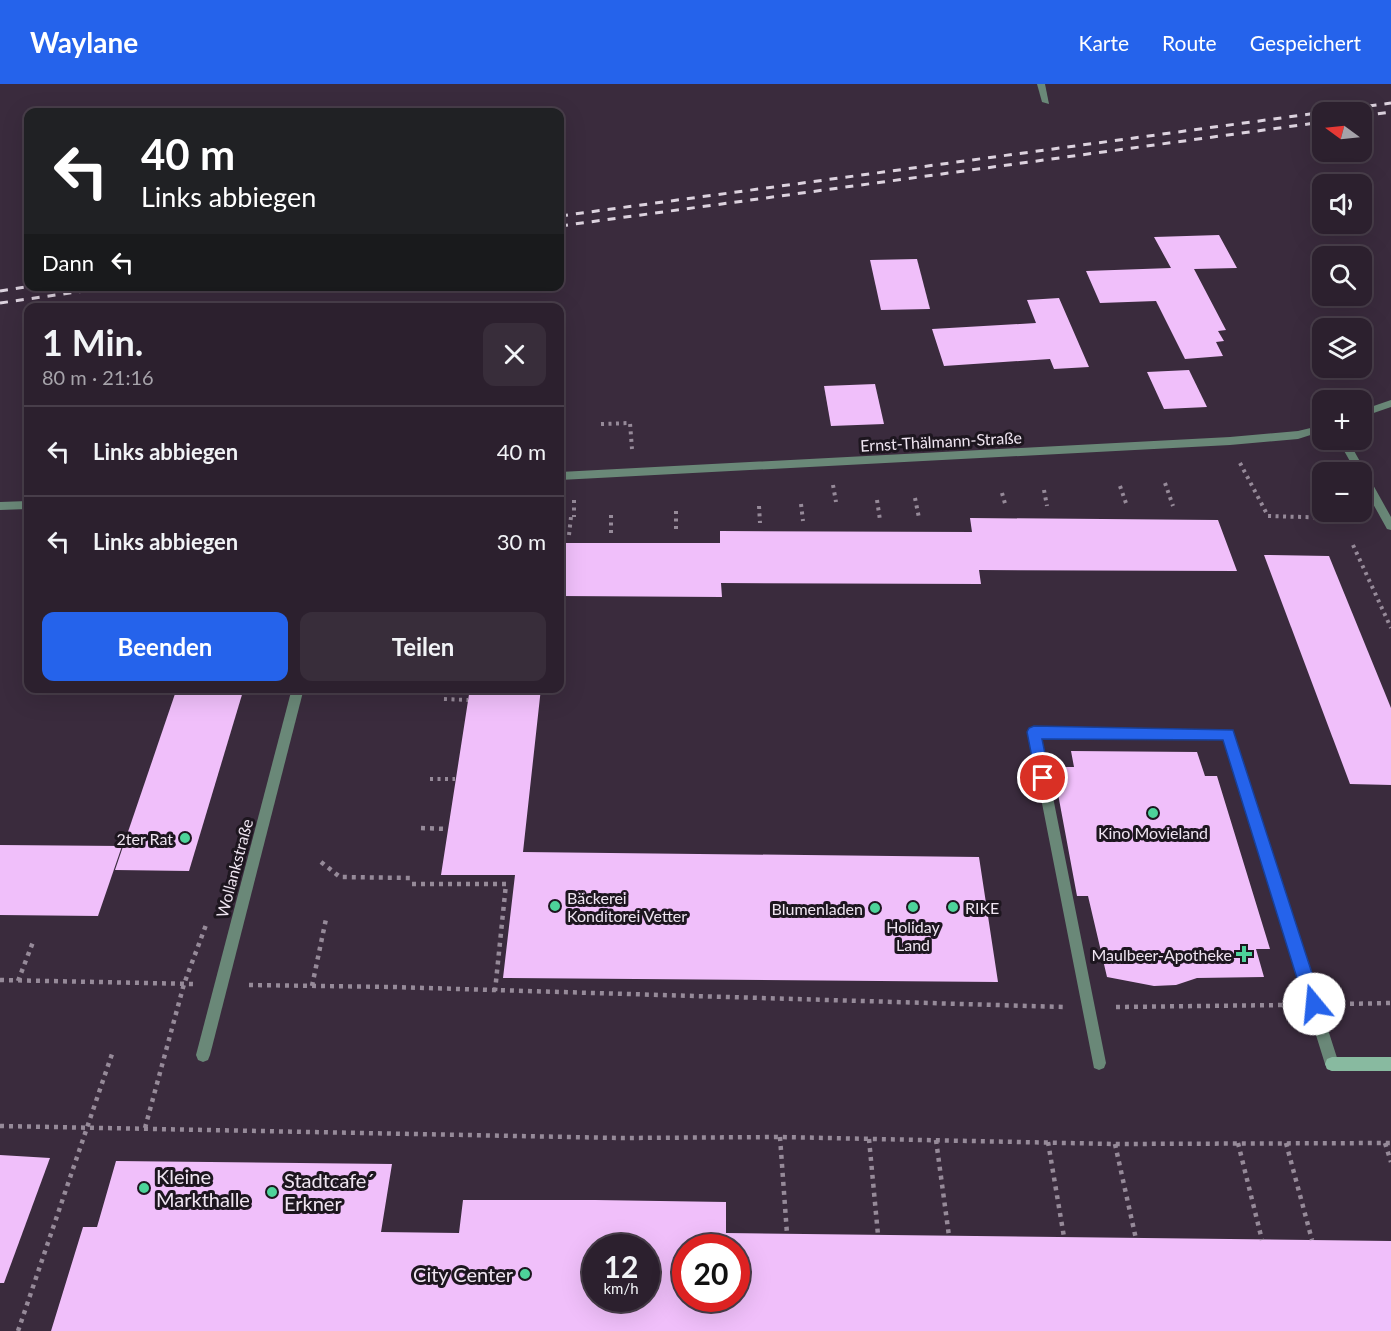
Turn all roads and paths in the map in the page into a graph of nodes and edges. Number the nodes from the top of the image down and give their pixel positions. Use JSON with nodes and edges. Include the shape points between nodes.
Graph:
{"nodes":[{"id":1,"x":1041,"y":84,"type":"edge"},
{"id":2,"x":1046,"y":102,"type":"dead end"},
{"id":3,"x":1391,"y":404,"type":"edge"},
{"id":4,"x":1372,"y":411,"type":"edge"},
{"id":5,"x":602,"y":424,"type":"dead end"},
{"id":6,"x":1312,"y":431,"type":"edge"},
{"id":7,"x":1230,"y":441,"type":"junction"},
{"id":8,"x":632,"y":455,"type":"dead end"},
{"id":9,"x":564,"y":476,"type":"edge"},
{"id":10,"x":1165,"y":483,"type":"dead end"},
{"id":11,"x":1120,"y":486,"type":"dead end"},
{"id":12,"x":1044,"y":490,"type":"dead end"},
{"id":13,"x":1002,"y":493,"type":"dead end"},
{"id":14,"x":1372,"y":493,"type":"edge"},
{"id":15,"x":915,"y":498,"type":"dead end"},
{"id":16,"x":877,"y":500,"type":"dead end"},
{"id":17,"x":801,"y":504,"type":"dead end"},
{"id":18,"x":24,"y":505,"type":"edge"},
{"id":19,"x":0,"y":506,"type":"edge"},
{"id":20,"x":759,"y":506,"type":"dead end"},
{"id":21,"x":1047,"y":506,"type":"dead end"},
{"id":22,"x":1126,"y":506,"type":"dead end"},
{"id":23,"x":1173,"y":506,"type":"dead end"},
{"id":24,"x":1006,"y":507,"type":"dead end"},
{"id":25,"x":676,"y":511,"type":"dead end"},
{"id":26,"x":611,"y":515,"type":"dead end"},
{"id":27,"x":571,"y":517,"type":"dead end"},
{"id":28,"x":1312,"y":517,"type":"edge"},
{"id":29,"x":919,"y":518,"type":"dead end"},
{"id":30,"x":880,"y":520,"type":"dead end"},
{"id":31,"x":803,"y":521,"type":"dead end"},
{"id":32,"x":760,"y":523,"type":"dead end"},
{"id":33,"x":1391,"y":526,"type":"edge"},
{"id":34,"x":676,"y":530,"type":"dead end"},
{"id":35,"x":611,"y":533,"type":"dead end"},
{"id":36,"x":569,"y":534,"type":"dead end"},
{"id":37,"x":1353,"y":545,"type":"dead end"},
{"id":38,"x":1391,"y":628,"type":"edge"},
{"id":39,"x":297,"y":693,"type":"edge"},
{"id":40,"x":444,"y":699,"type":"dead end"},
{"id":41,"x":468,"y":700,"type":"dead end"},
{"id":42,"x":430,"y":779,"type":"dead end"},
{"id":43,"x":455,"y":779,"type":"dead end"},
{"id":44,"x":422,"y":828,"type":"dead end"},
{"id":45,"x":448,"y":829,"type":"dead end"},
{"id":46,"x":321,"y":862,"type":"dead end"},
{"id":47,"x":412,"y":878,"type":"dead end"},
{"id":48,"x":412,"y":884,"type":"dead end"},
{"id":49,"x":326,"y":919,"type":"dead end"},
{"id":50,"x":207,"y":923,"type":"dead end"},
{"id":51,"x":33,"y":942,"type":"dead end"},
{"id":52,"x":0,"y":980,"type":"edge"},
{"id":53,"x":18,"y":981,"type":"junction"},
{"id":54,"x":184,"y":984,"type":"junction"},
{"id":55,"x":220,"y":985,"type":"junction"},
{"id":56,"x":312,"y":986,"type":"junction"},
{"id":57,"x":495,"y":991,"type":"junction"},
{"id":58,"x":1391,"y":1003,"type":"edge"},
{"id":59,"x":1314,"y":1004,"type":"junction"},
{"id":60,"x":1088,"y":1007,"type":"junction"},
{"id":61,"x":112,"y":1054,"type":"dead end"},
{"id":62,"x":203,"y":1055,"type":"dead end"},
{"id":63,"x":1099,"y":1063,"type":"dead end"},
{"id":64,"x":1332,"y":1064,"type":"joint"},
{"id":65,"x":1391,"y":1064,"type":"edge"},
{"id":66,"x":0,"y":1126,"type":"edge"},
{"id":67,"x":87,"y":1127,"type":"junction"},
{"id":68,"x":146,"y":1128,"type":"junction"},
{"id":69,"x":780,"y":1137,"type":"junction"},
{"id":70,"x":869,"y":1139,"type":"junction"},
{"id":71,"x":936,"y":1140,"type":"junction"},
{"id":72,"x":1048,"y":1142,"type":"junction"},
{"id":73,"x":1238,"y":1143,"type":"junction"},
{"id":74,"x":1286,"y":1143,"type":"junction"},
{"id":75,"x":1388,"y":1143,"type":"edge"},
{"id":76,"x":1115,"y":1144,"type":"junction"},
{"id":77,"x":1391,"y":1162,"type":"edge"},
{"id":78,"x":787,"y":1234,"type":"dead end"},
{"id":79,"x":878,"y":1235,"type":"dead end"},
{"id":80,"x":949,"y":1236,"type":"dead end"},
{"id":81,"x":1064,"y":1238,"type":"dead end"},
{"id":82,"x":1136,"y":1239,"type":"dead end"},
{"id":83,"x":1262,"y":1240,"type":"dead end"},
{"id":84,"x":1312,"y":1240,"type":"dead end"},
{"id":85,"x":18,"y":1331,"type":"edge"}],
"edges":[{"from":1,"to":2,"type":"street"},
{"from":3,"to":4,"type":"street"},
{"from":5,"to":8,"type":"path","via":[[630,423]]},
{"from":6,"to":7,"type":"street","name":"Ernst-Thälmann-Straße"},
{"from":7,"to":9,"type":"street","name":"Ernst-Thälmann-Straße"},
{"from":7,"to":28,"type":"path","via":[[1268,516]]},
{"from":10,"to":23,"type":"path"},
{"from":11,"to":22,"type":"path"},
{"from":12,"to":21,"type":"path"},
{"from":13,"to":24,"type":"path"},
{"from":14,"to":33,"type":"street"},
{"from":15,"to":29,"type":"path"},
{"from":16,"to":30,"type":"path"},
{"from":17,"to":31,"type":"path"},
{"from":18,"to":19,"type":"street"},
{"from":20,"to":32,"type":"path"},
{"from":25,"to":34,"type":"path"},
{"from":26,"to":35,"type":"path"},
{"from":27,"to":36,"type":"path"},
{"from":37,"to":38,"type":"path"},
{"from":39,"to":55,"type":"street","name":"Wollankstraße"},
{"from":40,"to":41,"type":"path"},
{"from":42,"to":43,"type":"path"},
{"from":44,"to":45,"type":"path"},
{"from":46,"to":47,"type":"path","via":[[340,877]]},
{"from":48,"to":57,"type":"path","via":[[506,884]]},
{"from":49,"to":56,"type":"path"},
{"from":50,"to":54,"type":"path"},
{"from":51,"to":53,"type":"path"},
{"from":52,"to":53,"type":"path"},
{"from":53,"to":54,"type":"path"},
{"from":54,"to":55,"type":"path"},
{"from":54,"to":68,"type":"path"},
{"from":55,"to":56,"type":"path"},
{"from":55,"to":62,"type":"street","name":"Wollankstraße"},
{"from":56,"to":57,"type":"path"},
{"from":57,"to":60,"type":"path"},
{"from":58,"to":59,"type":"path"},
{"from":59,"to":60,"type":"path"},
{"from":59,"to":60,"type":"street","via":[[1228,734],[1034,732]]},
{"from":59,"to":64,"type":"street"},
{"from":60,"to":63,"type":"street"},
{"from":61,"to":67,"type":"path"},
{"from":64,"to":65,"type":"main road"},
{"from":66,"to":67,"type":"path"},
{"from":67,"to":68,"type":"path"},
{"from":67,"to":85,"type":"path"},
{"from":68,"to":69,"type":"path","via":[[621,1138]]},
{"from":69,"to":70,"type":"path"},
{"from":69,"to":78,"type":"path"},
{"from":70,"to":71,"type":"path"},
{"from":70,"to":79,"type":"path"},
{"from":71,"to":72,"type":"path"},
{"from":71,"to":80,"type":"path"},
{"from":72,"to":76,"type":"path"},
{"from":72,"to":81,"type":"path"},
{"from":73,"to":74,"type":"path"},
{"from":73,"to":76,"type":"path"},
{"from":73,"to":83,"type":"path"},
{"from":74,"to":75,"type":"path"},
{"from":74,"to":84,"type":"path"},
{"from":75,"to":77,"type":"path"},
{"from":76,"to":82,"type":"path"}]}
